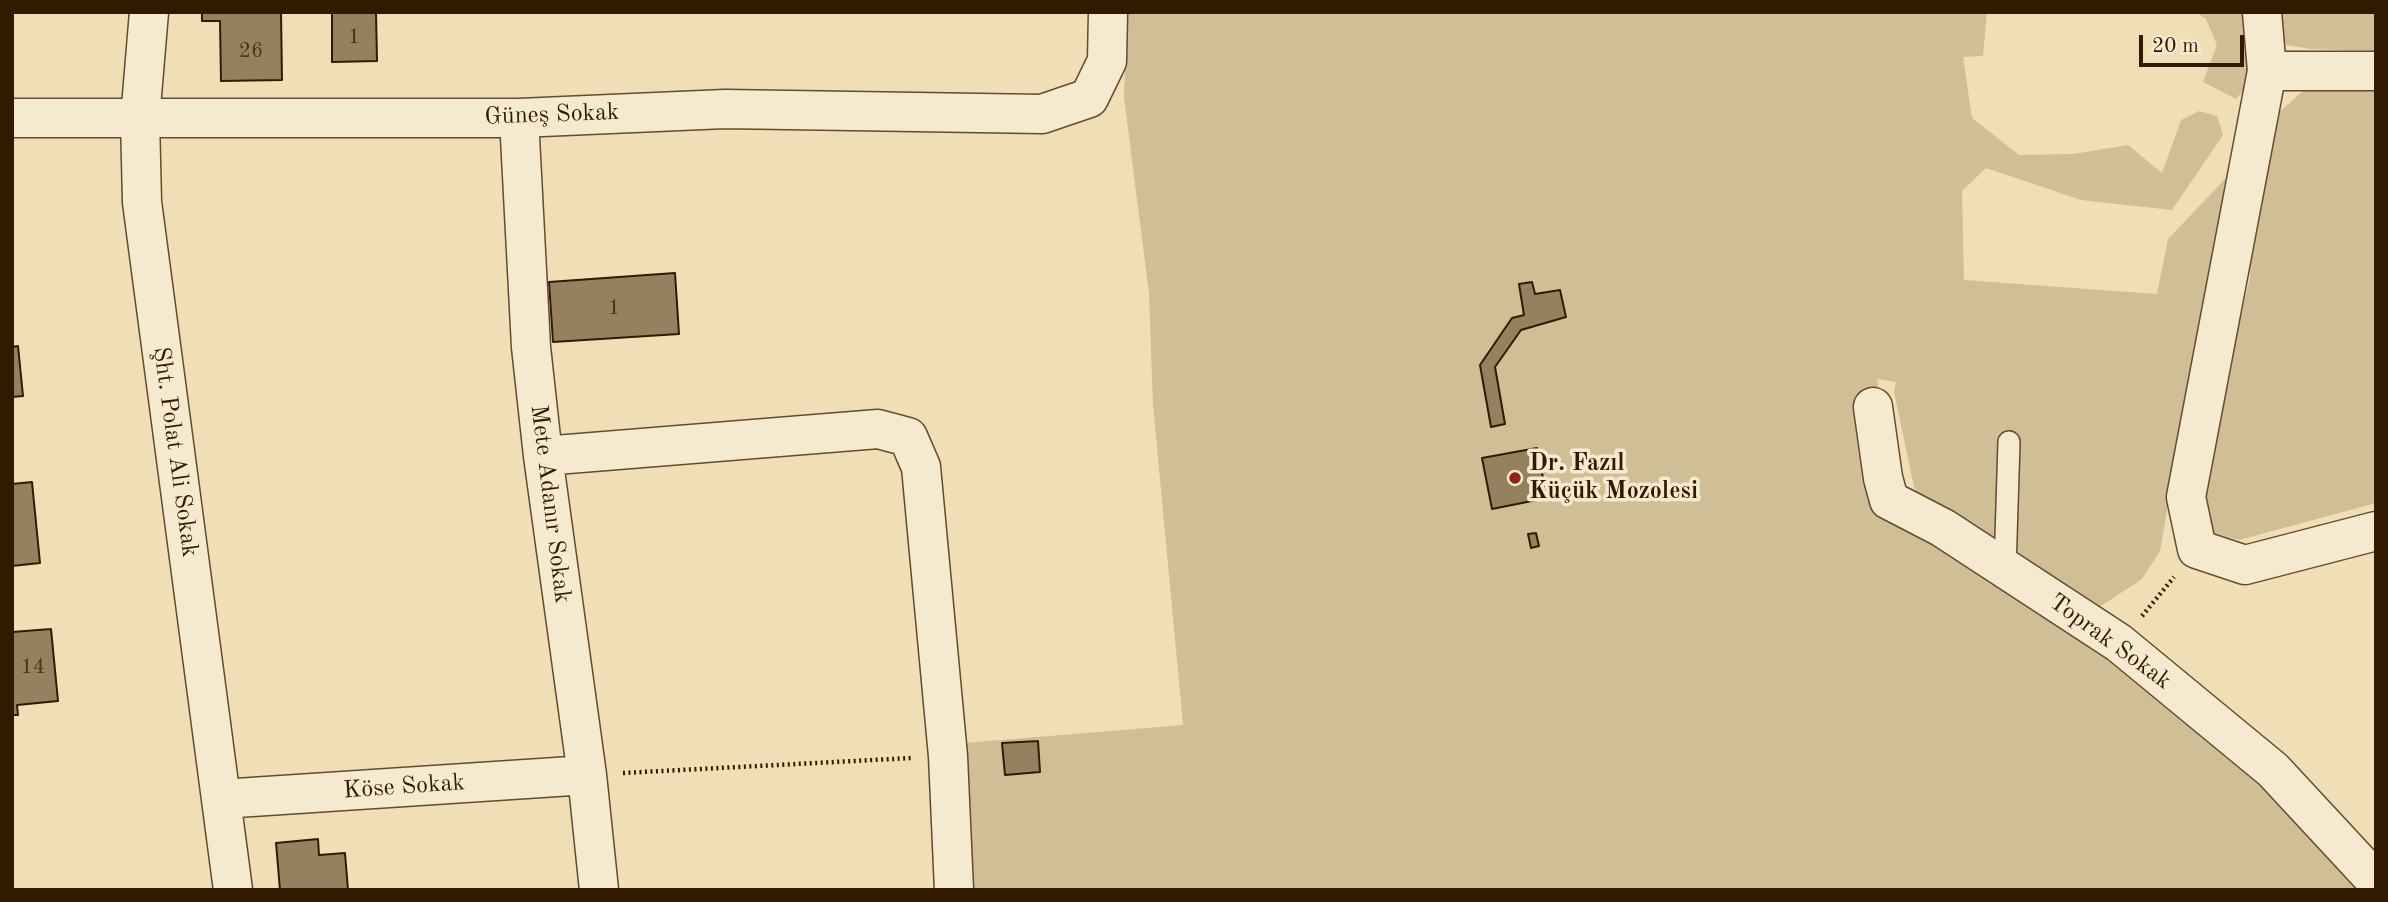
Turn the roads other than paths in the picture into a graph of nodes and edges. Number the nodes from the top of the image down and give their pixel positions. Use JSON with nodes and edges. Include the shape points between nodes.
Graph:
{"nodes":[{"id":1,"x":149,"y":12,"type":"edge"},
{"id":2,"x":1108,"y":12,"type":"edge"},
{"id":3,"x":2262,"y":12,"type":"edge"},
{"id":4,"x":2267,"y":71,"type":"junction"},
{"id":5,"x":2376,"y":71,"type":"edge"},
{"id":6,"x":12,"y":118,"type":"edge"},
{"id":7,"x":519,"y":118,"type":"junction"},
{"id":8,"x":140,"y":119,"type":"junction"},
{"id":9,"x":1873,"y":407,"type":"dead end"},
{"id":10,"x":2009,"y":442,"type":"dead end"},
{"id":11,"x":542,"y":456,"type":"junction"},
{"id":12,"x":2376,"y":531,"type":"edge"},
{"id":13,"x":2005,"y":569,"type":"junction"},
{"id":14,"x":587,"y":775,"type":"junction"},
{"id":15,"x":221,"y":799,"type":"junction"},
{"id":16,"x":2376,"y":881,"type":"edge"},
{"id":17,"x":233,"y":890,"type":"edge"},
{"id":18,"x":599,"y":890,"type":"edge"},
{"id":19,"x":954,"y":890,"type":"edge"}],
"edges":[{"from":1,"to":8,"type":"street","name":"Şht. Polat Ali Sokak"},
{"from":2,"to":7,"type":"street","name":"Güneş Sokak","via":[[1107,61],[1089,98],[1042,114],[725,109]]},
{"from":3,"to":4,"type":"street"},
{"from":4,"to":5,"type":"street"},
{"from":4,"to":12,"type":"street","via":[[2186,498],[2197,549],[2245,565]]},
{"from":6,"to":8,"type":"street","name":"Güneş Sokak"},
{"from":7,"to":8,"type":"street","name":"Güneş Sokak"},
{"from":7,"to":11,"type":"street","name":"Mete Adanır Sokak","via":[[531,347]]},
{"from":8,"to":15,"type":"street","name":"Şht. Polat Ali Sokak","via":[[142,202]]},
{"from":9,"to":13,"type":"street","name":"Toprak Sokak","via":[[1889,500],[1943,528]]},
{"from":10,"to":13,"type":"lane"},
{"from":11,"to":14,"type":"street","name":"Mete Adanır Sokak"},
{"from":11,"to":19,"type":"street","via":[[878,429],[908,437],[920,467],[948,756]]},
{"from":13,"to":16,"type":"street","name":"Toprak Sokak","via":[[2119,643],[2273,770]]},
{"from":14,"to":15,"type":"street","name":"Köse Sokak"},
{"from":14,"to":18,"type":"street","name":"Mete Adanır Sokak"},
{"from":15,"to":17,"type":"street","name":"Şht. Polat Ali Sokak"}]}
